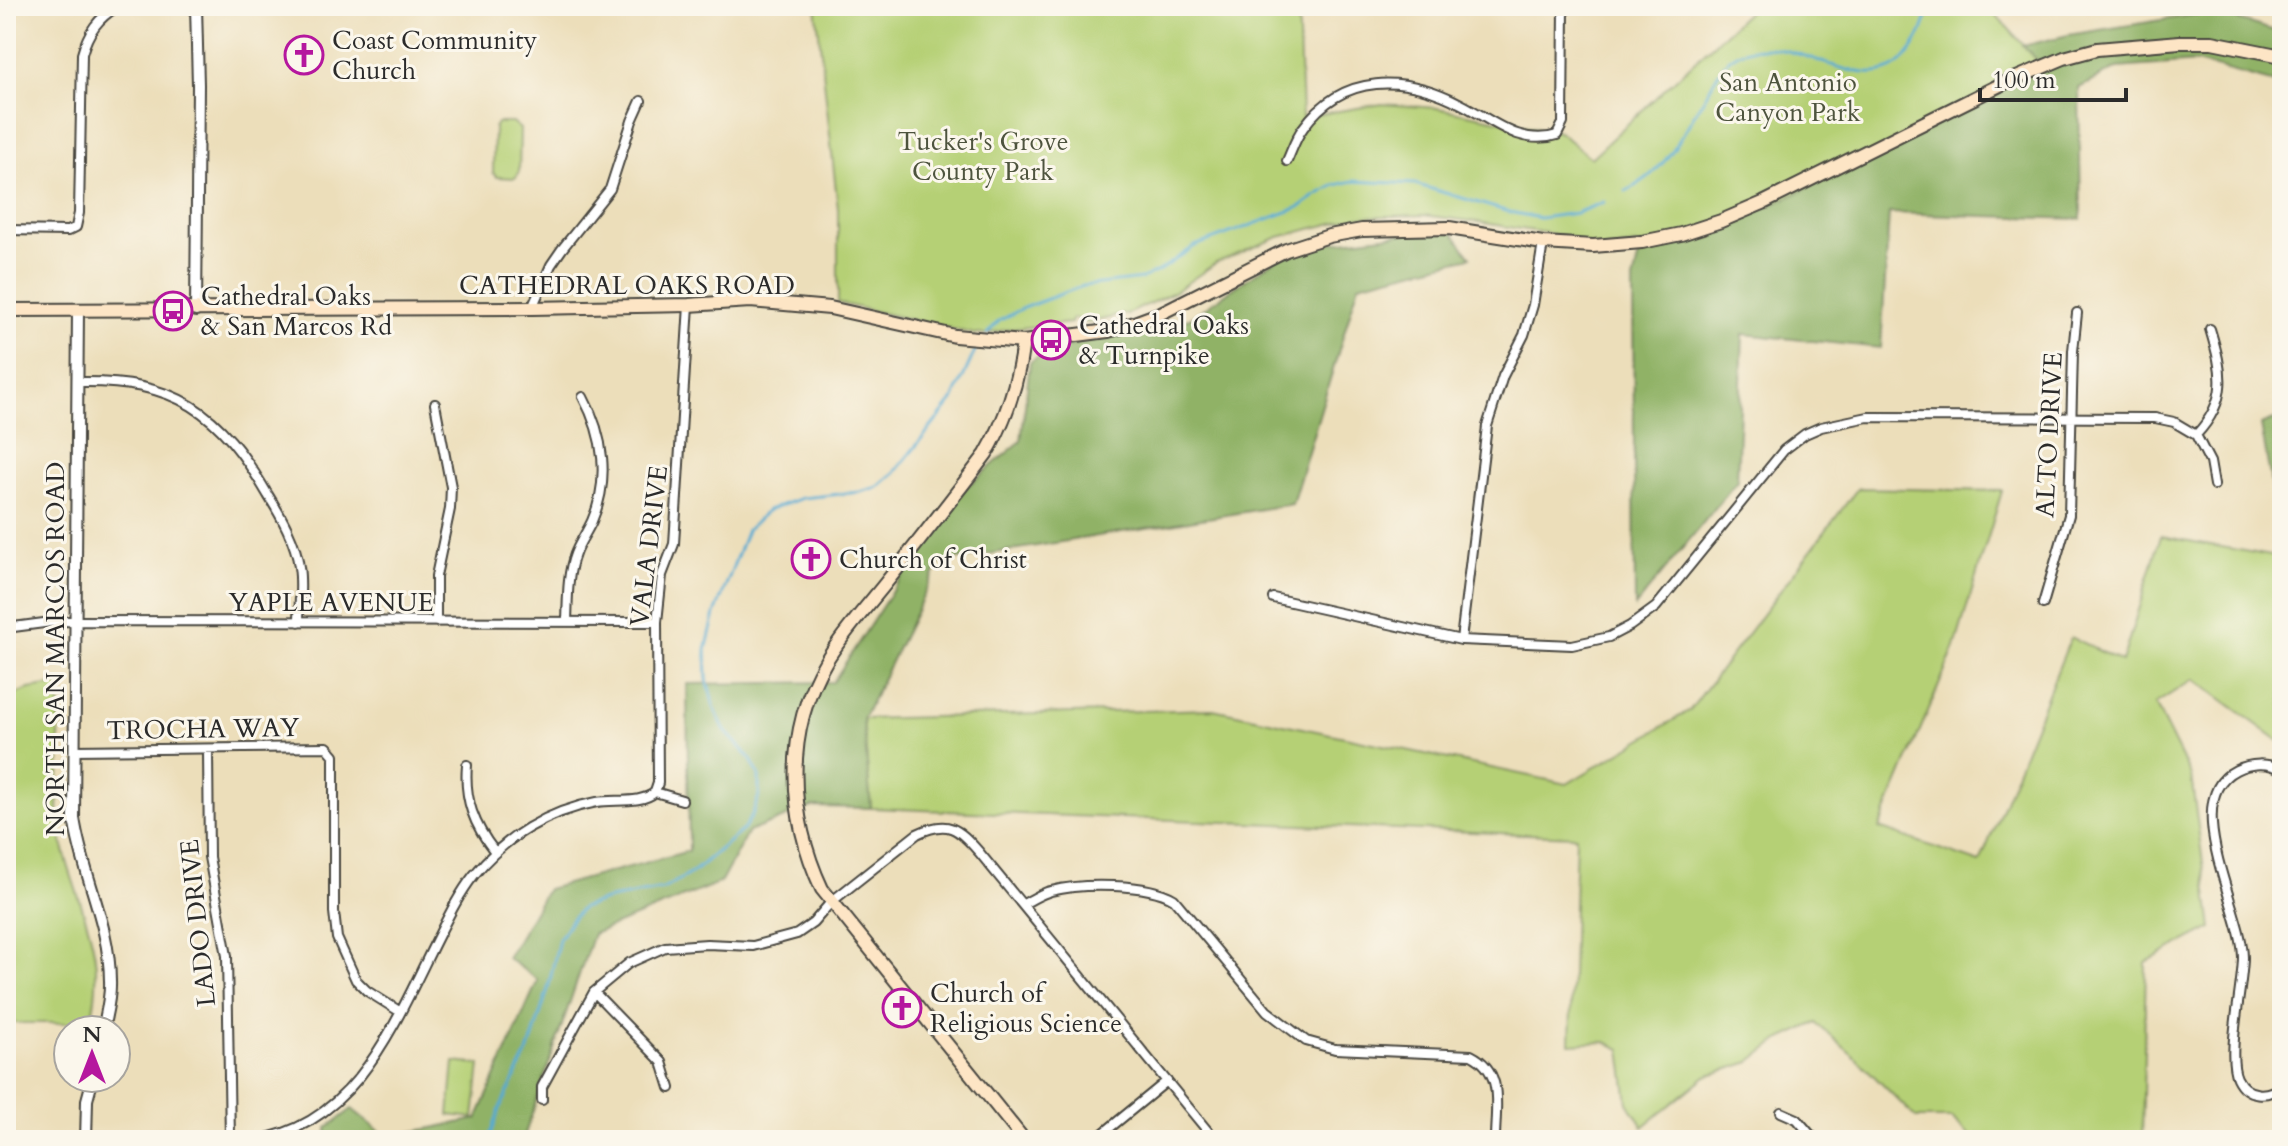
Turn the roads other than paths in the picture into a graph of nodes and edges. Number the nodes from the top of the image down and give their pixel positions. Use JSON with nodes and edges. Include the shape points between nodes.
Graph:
{"nodes":[{"id":1,"x":118,"y":6,"type":"edge"},
{"id":2,"x":196,"y":6,"type":"edge"},
{"id":3,"x":1564,"y":6,"type":"edge"},
{"id":4,"x":2282,"y":56,"type":"edge"},
{"id":5,"x":641,"y":101,"type":"dead end"},
{"id":6,"x":1287,"y":161,"type":"dead end"},
{"id":7,"x":6,"y":230,"type":"edge"},
{"id":8,"x":1543,"y":243,"type":"junction"},
{"id":9,"x":689,"y":305,"type":"junction"},
{"id":10,"x":532,"y":308,"type":"junction"},
{"id":11,"x":6,"y":310,"type":"edge"},
{"id":12,"x":78,"y":310,"type":"junction"},
{"id":13,"x":196,"y":311,"type":"junction"},
{"id":14,"x":2077,"y":313,"type":"dead end"},
{"id":15,"x":2210,"y":329,"type":"dead end"},
{"id":16,"x":1023,"y":342,"type":"junction"},
{"id":17,"x":77,"y":382,"type":"junction"},
{"id":18,"x":583,"y":397,"type":"dead end"},
{"id":19,"x":435,"y":404,"type":"dead end"},
{"id":20,"x":2073,"y":418,"type":"junction"},
{"id":21,"x":2196,"y":435,"type":"junction"},
{"id":22,"x":2214,"y":485,"type":"dead end"},
{"id":23,"x":1273,"y":598,"type":"dead end"},
{"id":24,"x":2043,"y":604,"type":"dead end"},
{"id":25,"x":74,"y":621,"type":"junction"},
{"id":26,"x":567,"y":621,"type":"junction"},
{"id":27,"x":299,"y":622,"type":"junction"},
{"id":28,"x":436,"y":622,"type":"junction"},
{"id":29,"x":657,"y":622,"type":"junction"},
{"id":30,"x":6,"y":628,"type":"edge"},
{"id":31,"x":1461,"y":640,"type":"junction"},
{"id":32,"x":74,"y":750,"type":"junction"},
{"id":33,"x":208,"y":750,"type":"junction"},
{"id":34,"x":467,"y":765,"type":"dead end"},
{"id":35,"x":2282,"y":770,"type":"edge"},
{"id":36,"x":655,"y":792,"type":"junction"},
{"id":37,"x":682,"y":800,"type":"dead end"},
{"id":38,"x":495,"y":852,"type":"junction"},
{"id":39,"x":831,"y":902,"type":"junction"},
{"id":40,"x":1023,"y":904,"type":"junction"},
{"id":41,"x":594,"y":992,"type":"junction"},
{"id":42,"x":399,"y":1011,"type":"junction"},
{"id":43,"x":106,"y":1014,"type":"edge"},
{"id":44,"x":1167,"y":1081,"type":"junction"},
{"id":45,"x":2282,"y":1085,"type":"edge"},
{"id":46,"x":670,"y":1088,"type":"dead end"},
{"id":47,"x":89,"y":1094,"type":"edge"},
{"id":48,"x":542,"y":1100,"type":"dead end"},
{"id":49,"x":1781,"y":1112,"type":"dead end"},
{"id":50,"x":86,"y":1140,"type":"edge"},
{"id":51,"x":230,"y":1140,"type":"edge"},
{"id":52,"x":254,"y":1140,"type":"edge"},
{"id":53,"x":1024,"y":1140,"type":"edge"},
{"id":54,"x":1095,"y":1140,"type":"edge"},
{"id":55,"x":1215,"y":1140,"type":"edge"},
{"id":56,"x":1495,"y":1140,"type":"edge"},
{"id":57,"x":1815,"y":1140,"type":"edge"}],
"edges":[{"from":1,"to":7,"type":"street","via":[[95,24],[82,54],[76,227]]},
{"from":2,"to":13,"type":"street"},
{"from":3,"to":6,"type":"street","via":[[1563,123],[1557,135],[1514,134],[1440,94],[1398,82],[1380,83],[1342,93],[1320,107],[1301,130]]},
{"from":4,"to":8,"type":"main road","name":"CATHEDRAL OAKS ROAD","via":[[2212,42],[2097,49],[2000,85],[1721,221],[1642,242]]},
{"from":5,"to":10,"type":"street","via":[[610,189],[551,265]]},
{"from":8,"to":16,"type":"main road","name":"CATHEDRAL OAKS ROAD","via":[[1449,228],[1362,230],[1286,250],[1126,326]]},
{"from":8,"to":31,"type":"street","via":[[1524,335],[1503,376],[1487,426]]},
{"from":9,"to":10,"type":"main road","name":"CATHEDRAL OAKS ROAD"},
{"from":9,"to":16,"type":"main road","name":"CATHEDRAL OAKS ROAD","via":[[750,301],[830,308],[955,336]]},
{"from":9,"to":29,"type":"street","name":"VALA DRIVE","via":[[674,544],[662,575]]},
{"from":10,"to":13,"type":"main road","name":"CATHEDRAL OAKS ROAD"},
{"from":11,"to":12,"type":"main road","name":"CATHEDRAL OAKS ROAD"},
{"from":12,"to":13,"type":"main road","name":"CATHEDRAL OAKS ROAD"},
{"from":12,"to":17,"type":"street","name":"NORTH SAN MARCOS ROAD"},
{"from":14,"to":20,"type":"street","name":"ALTO DRIVE"},
{"from":15,"to":21,"type":"street","via":[[2221,374],[2218,404]]},
{"from":16,"to":39,"type":"main road","via":[[1015,390],[1000,431],[838,643],[804,708],[795,758],[797,812],[805,850]]},
{"from":17,"to":25,"type":"street","name":"NORTH SAN MARCOS ROAD"},
{"from":17,"to":27,"type":"street","via":[[156,389],[188,403],[225,432],[261,483],[293,544],[299,567]]},
{"from":18,"to":26,"type":"street","via":[[600,438],[601,492],[570,571]]},
{"from":19,"to":28,"type":"street","via":[[451,487],[436,576]]},
{"from":20,"to":21,"type":"street","via":[[2148,418],[2174,422]]},
{"from":20,"to":24,"type":"street","name":"ALTO DRIVE","via":[[2069,515]]},
{"from":20,"to":31,"type":"street","via":[[1868,417],[1821,427],[1784,450],[1656,607],[1630,626],[1572,645]]},
{"from":21,"to":22,"type":"street","via":[[2210,462]]},
{"from":23,"to":31,"type":"street"},
{"from":25,"to":27,"type":"street","name":"YAPLE AVENUE"},
{"from":25,"to":30,"type":"street","name":"YAPLE AVENUE"},
{"from":25,"to":32,"type":"street","name":"NORTH SAN MARCOS ROAD"},
{"from":26,"to":28,"type":"street","name":"YAPLE AVENUE"},
{"from":26,"to":29,"type":"street","name":"YAPLE AVENUE"},
{"from":27,"to":28,"type":"street","name":"YAPLE AVENUE"},
{"from":29,"to":36,"type":"street","name":"VALA DRIVE"},
{"from":32,"to":33,"type":"street","name":"TROCHA WAY"},
{"from":32,"to":43,"type":"street","name":"NORTH SAN MARCOS ROAD","via":[[79,852],[109,961]]},
{"from":33,"to":42,"type":"street","name":"TROCHA WAY","via":[[327,747],[334,755],[337,938],[356,980]]},
{"from":33,"to":51,"type":"street","name":"LADO DRIVE","via":[[209,857],[227,956]]},
{"from":34,"to":38,"type":"street","via":[[467,803]]},
{"from":35,"to":45,"type":"street","via":[[2244,765],[2227,774],[2215,790],[2211,816],[2243,956],[2236,1076],[2242,1086],[2263,1095]]},
{"from":36,"to":37,"type":"street"},
{"from":36,"to":38,"type":"street","via":[[643,799],[568,809],[526,829]]},
{"from":38,"to":42,"type":"street","via":[[461,893]]},
{"from":39,"to":40,"type":"street","via":[[917,834],[947,826],[967,839]]},
{"from":39,"to":41,"type":"street","via":[[813,923],[784,940],[753,946],[665,947],[629,963]]},
{"from":39,"to":53,"type":"main road"},
{"from":40,"to":44,"type":"street"},
{"from":40,"to":56,"type":"street","via":[[1049,891],[1085,887],[1165,894],[1267,1011],[1306,1041],[1335,1049],[1471,1055],[1485,1062],[1495,1086]]},
{"from":41,"to":46,"type":"street","via":[[662,1062]]},
{"from":41,"to":48,"type":"street","via":[[542,1087]]},
{"from":42,"to":52,"type":"street","via":[[368,1067],[339,1100],[285,1133]]},
{"from":44,"to":54,"type":"street"},
{"from":44,"to":55,"type":"street"},
{"from":47,"to":50,"type":"street"},
{"from":49,"to":57,"type":"street","via":[[1797,1119]]}]}
